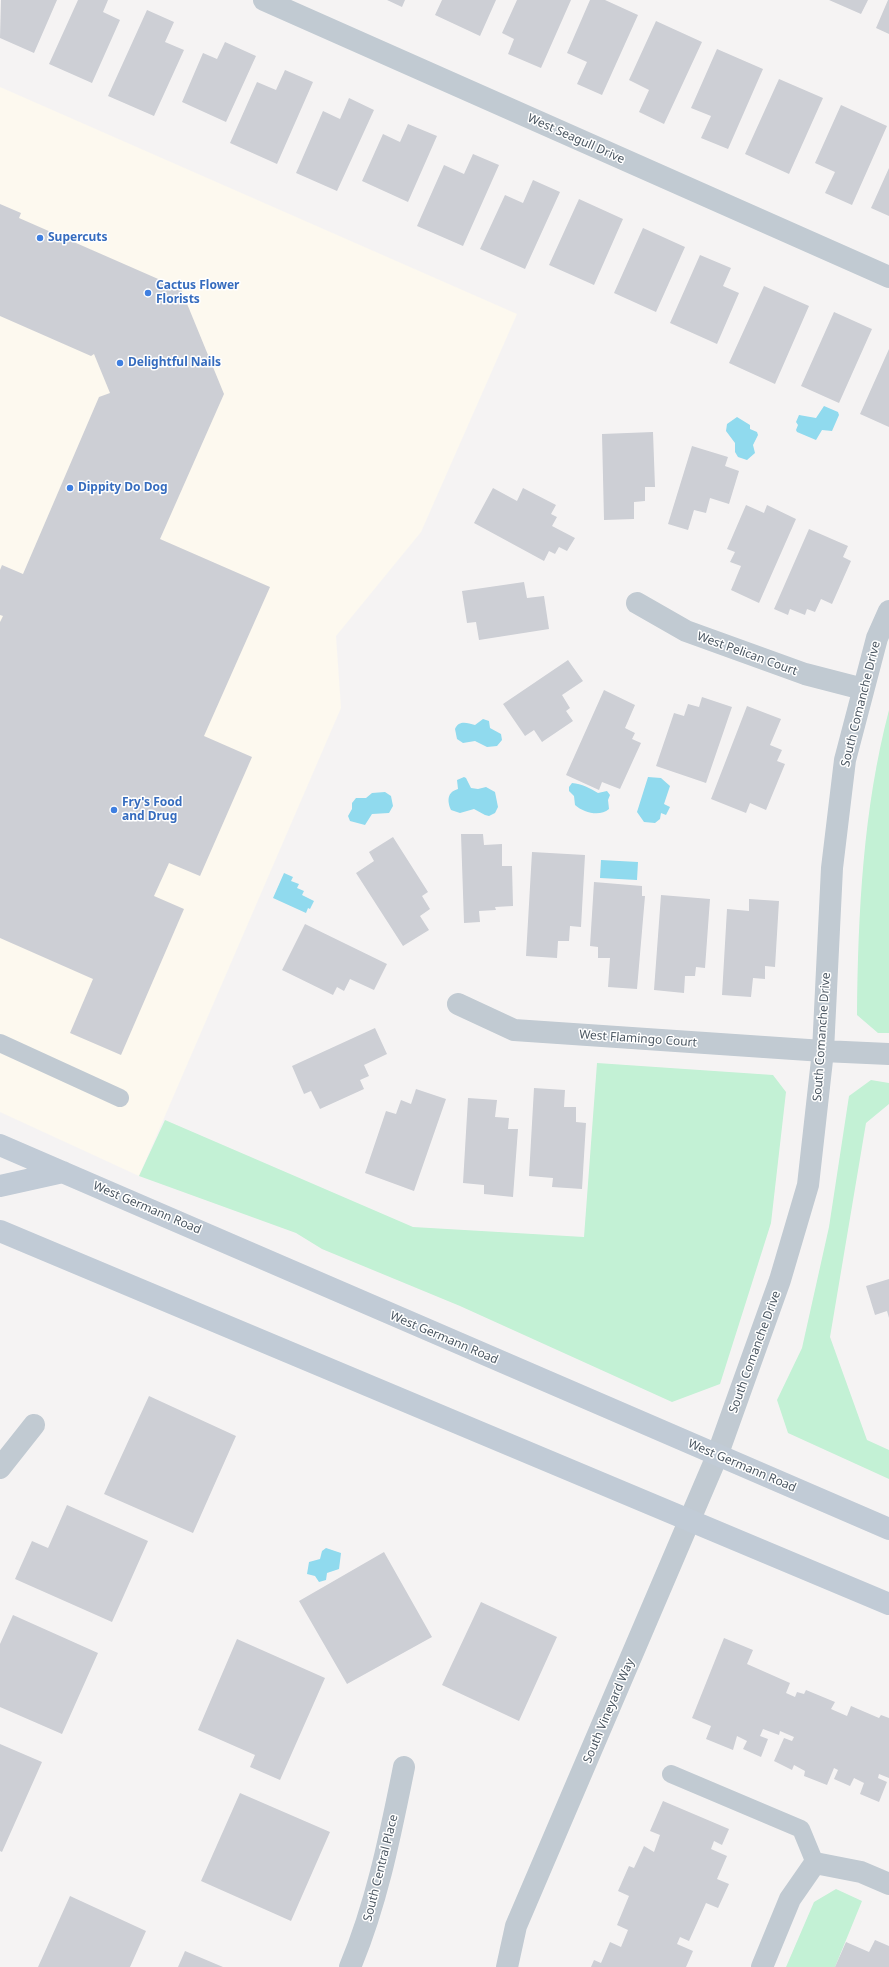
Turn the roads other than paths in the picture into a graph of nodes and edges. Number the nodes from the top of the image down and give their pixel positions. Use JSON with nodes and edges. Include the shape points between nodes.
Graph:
{"nodes":[{"id":1,"x":264,"y":0,"type":"edge"},
{"id":2,"x":889,"y":277,"type":"edge"},
{"id":3,"x":637,"y":602,"type":"dead end"},
{"id":4,"x":889,"y":611,"type":"edge"},
{"id":5,"x":864,"y":689,"type":"junction"},
{"id":6,"x":458,"y":1004,"type":"dead end"},
{"id":7,"x":0,"y":1043,"type":"edge"},
{"id":8,"x":823,"y":1051,"type":"junction"},
{"id":9,"x":889,"y":1054,"type":"edge"},
{"id":10,"x":120,"y":1098,"type":"dead end"},
{"id":11,"x":0,"y":1145,"type":"edge"},
{"id":12,"x":63,"y":1172,"type":"junction"},
{"id":13,"x":0,"y":1186,"type":"edge"},
{"id":14,"x":0,"y":1231,"type":"edge"},
{"id":15,"x":34,"y":1425,"type":"dead end"},
{"id":16,"x":717,"y":1456,"type":"junction"},
{"id":17,"x":0,"y":1468,"type":"edge"},
{"id":18,"x":690,"y":1520,"type":"junction"},
{"id":19,"x":889,"y":1529,"type":"edge"},
{"id":20,"x":889,"y":1604,"type":"edge"},
{"id":21,"x":404,"y":1767,"type":"dead end"},
{"id":22,"x":671,"y":1774,"type":"dead end"},
{"id":23,"x":816,"y":1863,"type":"junction"},
{"id":24,"x":889,"y":1884,"type":"edge"},
{"id":25,"x":350,"y":1967,"type":"edge"},
{"id":26,"x":507,"y":1967,"type":"edge"},
{"id":27,"x":762,"y":1967,"type":"edge"}],
"edges":[{"from":1,"to":2,"type":"street","name":"West Seagull Drive"},
{"from":3,"to":5,"type":"street","name":"West Pelican Court","via":[[686,631],[805,674]]},
{"from":4,"to":5,"type":"street","name":"South Comanche Drive","via":[[877,638]]},
{"from":5,"to":8,"type":"street","name":"South Comanche Drive","via":[[845,760],[832,868]]},
{"from":6,"to":8,"type":"street","name":"West Flamingo Court","via":[[514,1030]]},
{"from":7,"to":10,"type":"lane"},
{"from":8,"to":9,"type":"street","name":"West Flamingo Court"},
{"from":8,"to":16,"type":"street","name":"South Comanche Drive","via":[[808,1185],[780,1280]]},
{"from":11,"to":12,"type":"main road","name":"West Germann Road"},
{"from":12,"to":13,"type":"main road"},
{"from":12,"to":16,"type":"main road","name":"West Germann Road"},
{"from":14,"to":18,"type":"main road"},
{"from":15,"to":17,"type":"street"},
{"from":16,"to":18,"type":"street","name":"South Vineyard Way"},
{"from":16,"to":19,"type":"main road","name":"West Germann Road"},
{"from":18,"to":20,"type":"main road"},
{"from":18,"to":26,"type":"street","name":"South Vineyard Way","via":[[516,1926]]},
{"from":21,"to":25,"type":"street","name":"South Central Place","via":[[386,1860],[365,1932]]},
{"from":22,"to":23,"type":"lane","via":[[801,1829]]},
{"from":23,"to":24,"type":"street","via":[[861,1872]]},
{"from":23,"to":27,"type":"street","via":[[790,1899]]}]}
